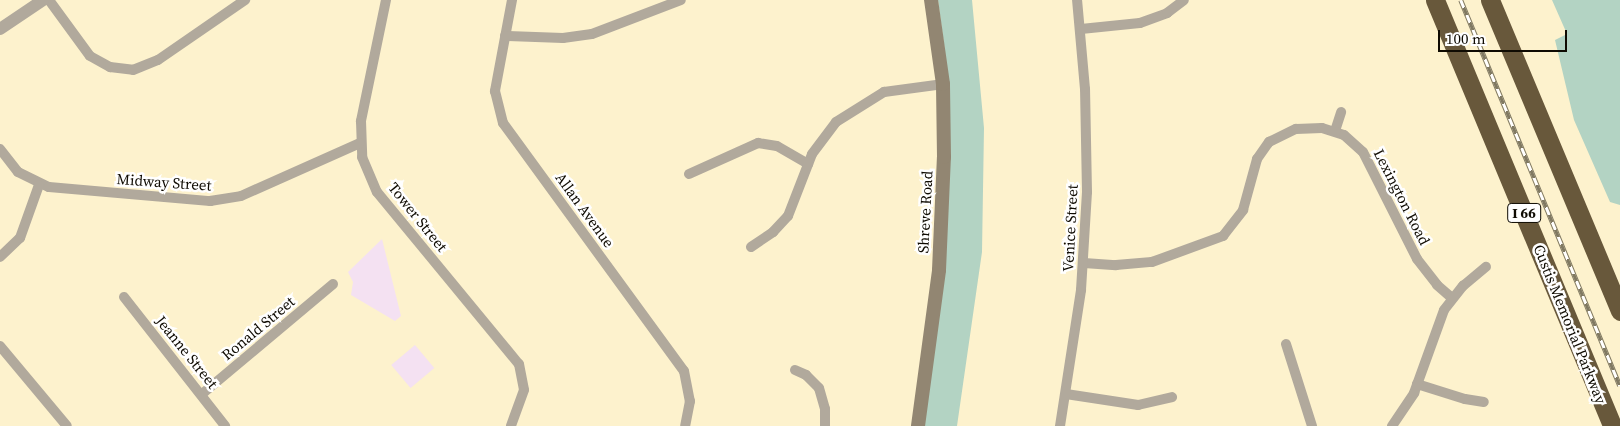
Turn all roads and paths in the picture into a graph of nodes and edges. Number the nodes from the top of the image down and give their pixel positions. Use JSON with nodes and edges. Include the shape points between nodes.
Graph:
{"nodes":[{"id":1,"x":43,"y":0,"type":"edge"},
{"id":2,"x":49,"y":0,"type":"edge"},
{"id":3,"x":245,"y":0,"type":"edge"},
{"id":4,"x":386,"y":0,"type":"edge"},
{"id":5,"x":512,"y":0,"type":"edge"},
{"id":6,"x":681,"y":0,"type":"edge"},
{"id":7,"x":931,"y":0,"type":"edge"},
{"id":8,"x":1077,"y":0,"type":"edge"},
{"id":9,"x":1184,"y":0,"type":"edge"},
{"id":10,"x":1435,"y":0,"type":"edge"},
{"id":11,"x":1490,"y":0,"type":"edge"},
{"id":12,"x":1081,"y":29,"type":"junction"},
{"id":13,"x":0,"y":30,"type":"edge"},
{"id":14,"x":505,"y":36,"type":"junction"},
{"id":15,"x":943,"y":84,"type":"junction"},
{"id":16,"x":1341,"y":112,"type":"dead end"},
{"id":17,"x":1335,"y":131,"type":"junction"},
{"id":18,"x":360,"y":143,"type":"junction"},
{"id":19,"x":0,"y":149,"type":"edge"},
{"id":20,"x":808,"y":164,"type":"junction"},
{"id":21,"x":690,"y":174,"type":"dead end"},
{"id":22,"x":39,"y":185,"type":"junction"},
{"id":23,"x":751,"y":247,"type":"dead end"},
{"id":24,"x":0,"y":257,"type":"edge"},
{"id":25,"x":1084,"y":263,"type":"junction"},
{"id":26,"x":1486,"y":267,"type":"dead end"},
{"id":27,"x":333,"y":284,"type":"dead end"},
{"id":28,"x":124,"y":297,"type":"dead end"},
{"id":29,"x":1452,"y":298,"type":"junction"},
{"id":30,"x":1620,"y":310,"type":"edge"},
{"id":31,"x":1286,"y":344,"type":"dead end"},
{"id":32,"x":0,"y":346,"type":"edge"},
{"id":33,"x":794,"y":370,"type":"dead end"},
{"id":34,"x":1417,"y":384,"type":"junction"},
{"id":35,"x":202,"y":394,"type":"junction"},
{"id":36,"x":1066,"y":394,"type":"junction"},
{"id":37,"x":1172,"y":397,"type":"dead end"},
{"id":38,"x":1484,"y":402,"type":"dead end"},
{"id":39,"x":67,"y":426,"type":"edge"},
{"id":40,"x":225,"y":426,"type":"edge"},
{"id":41,"x":511,"y":426,"type":"edge"},
{"id":42,"x":685,"y":426,"type":"edge"},
{"id":43,"x":825,"y":426,"type":"edge"},
{"id":44,"x":918,"y":426,"type":"edge"},
{"id":45,"x":1060,"y":426,"type":"edge"},
{"id":46,"x":1312,"y":426,"type":"edge"},
{"id":47,"x":1392,"y":426,"type":"edge"},
{"id":48,"x":1612,"y":426,"type":"edge"}],
"edges":[{"from":1,"to":13,"type":"street"},
{"from":2,"to":3,"type":"street","via":[[90,56],[123,70],[142,68],[158,60]]},
{"from":4,"to":18,"type":"street","name":"Tower Street","via":[[361,121]]},
{"from":5,"to":14,"type":"street","name":"Allan Avenue"},
{"from":6,"to":14,"type":"street","via":[[615,27],[563,38]]},
{"from":7,"to":15,"type":"main road","name":"Shreve Road"},
{"from":8,"to":12,"type":"street","name":"Venice Street"},
{"from":9,"to":12,"type":"street","via":[[1167,13],[1140,23]]},
{"from":10,"to":48,"type":"highway","name":"Custis Memorial Parkway","number":"I 66"},
{"from":11,"to":30,"type":"highway"},
{"from":12,"to":25,"type":"street","name":"Venice Street","via":[[1087,142]]},
{"from":14,"to":42,"type":"street","name":"Allan Avenue","via":[[495,91],[504,123],[684,371],[690,401]]},
{"from":15,"to":20,"type":"street","via":[[900,88],[872,98],[827,131]]},
{"from":15,"to":44,"type":"main road","name":"Shreve Road","via":[[940,251]]},
{"from":16,"to":17,"type":"street"},
{"from":17,"to":25,"type":"street","via":[[1296,129],[1269,142],[1257,159],[1238,220],[1214,241],[1152,262]]},
{"from":17,"to":29,"type":"street","name":"Lexington Road","via":[[1353,142],[1366,156],[1417,259]]},
{"from":18,"to":22,"type":"street","name":"Midway Street","via":[[225,200],[184,200]]},
{"from":18,"to":41,"type":"street","name":"Tower Street","via":[[365,169],[377,192],[519,364],[524,390]]},
{"from":19,"to":22,"type":"street","name":"Midway Street","via":[[18,172]]},
{"from":20,"to":21,"type":"street","via":[[777,146],[758,143]]},
{"from":20,"to":23,"type":"street","via":[[788,216],[773,232]]},
{"from":22,"to":24,"type":"street","via":[[20,238]]},
{"from":25,"to":36,"type":"street","name":"Venice Street"},
{"from":26,"to":29,"type":"street"},
{"from":27,"to":35,"type":"street","name":"Ronald Street"},
{"from":28,"to":35,"type":"street","name":"Jeanne Street"},
{"from":29,"to":34,"type":"street","via":[[1437,324]]},
{"from":31,"to":46,"type":"street"},
{"from":32,"to":39,"type":"street"},
{"from":33,"to":43,"type":"street","via":[[819,388],[825,409]]},
{"from":34,"to":38,"type":"street"},
{"from":34,"to":47,"type":"street","via":[[1408,405]]},
{"from":35,"to":40,"type":"street","name":"Jeanne Street"},
{"from":36,"to":37,"type":"street","via":[[1138,405]]},
{"from":36,"to":45,"type":"street","name":"Venice Street"}]}
